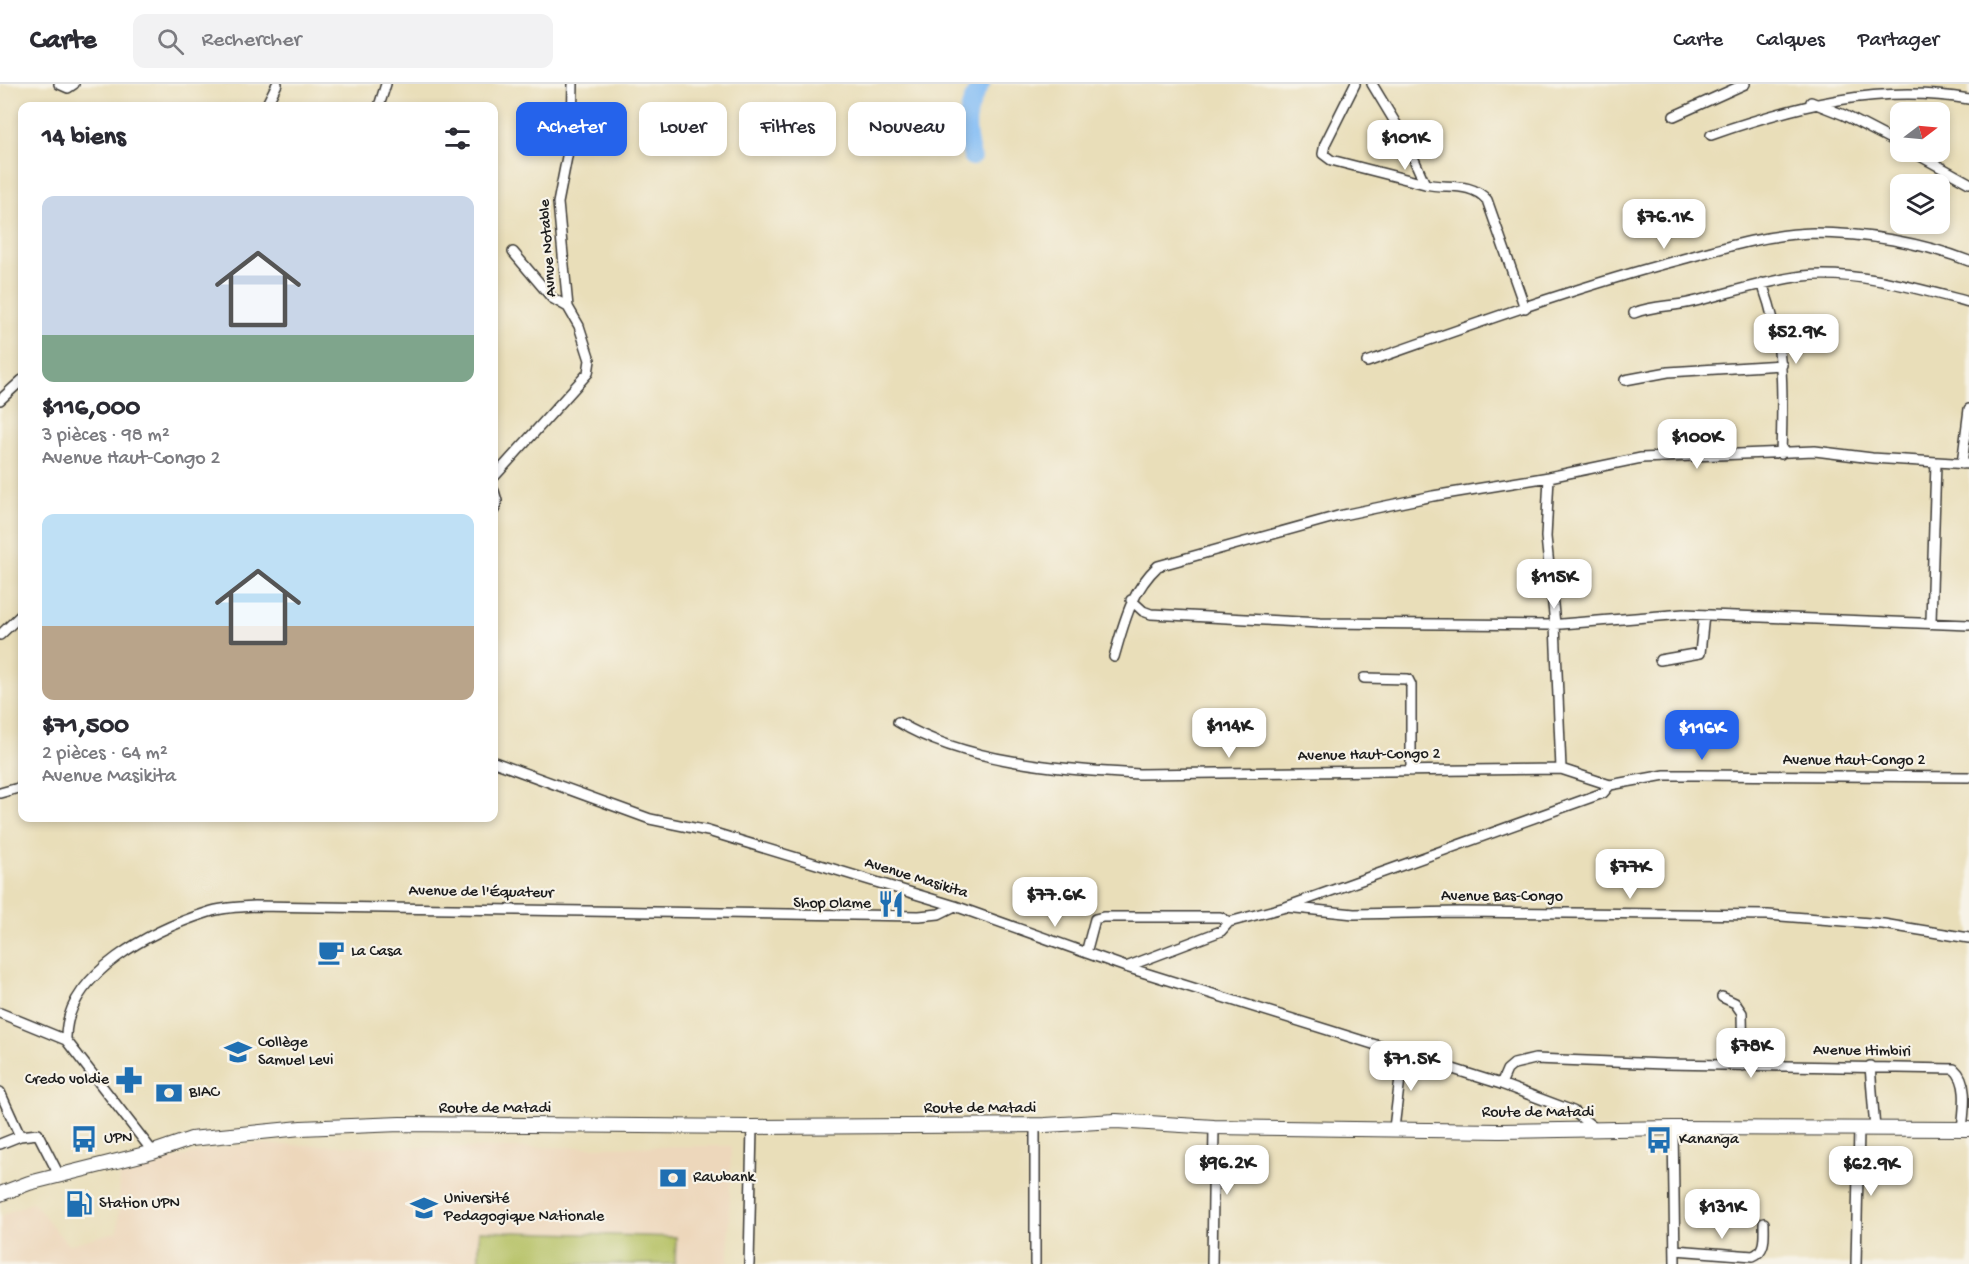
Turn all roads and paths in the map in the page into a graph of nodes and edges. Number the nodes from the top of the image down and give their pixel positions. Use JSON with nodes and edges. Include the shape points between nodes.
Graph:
{"nodes":[{"id":1,"x":59,"y":84,"type":"edge"},
{"id":2,"x":74,"y":84,"type":"edge"},
{"id":3,"x":277,"y":84,"type":"edge"},
{"id":4,"x":386,"y":84,"type":"edge"},
{"id":5,"x":573,"y":84,"type":"edge"},
{"id":6,"x":1355,"y":84,"type":"edge"},
{"id":7,"x":1372,"y":84,"type":"edge"},
{"id":8,"x":1746,"y":84,"type":"edge"},
{"id":9,"x":1969,"y":99,"type":"edge"},
{"id":10,"x":268,"y":102,"type":"edge"},
{"id":11,"x":381,"y":102,"type":"edge"},
{"id":12,"x":1810,"y":102,"type":"junction"},
{"id":13,"x":1674,"y":116,"type":"dead end"},
{"id":14,"x":1711,"y":135,"type":"dead end"},
{"id":15,"x":1890,"y":139,"type":"edge"},
{"id":16,"x":1931,"y":162,"type":"edge"},
{"id":17,"x":1969,"y":183,"type":"edge"},
{"id":18,"x":1425,"y":184,"type":"junction"},
{"id":19,"x":513,"y":252,"type":"dead end"},
{"id":20,"x":1969,"y":261,"type":"edge"},
{"id":21,"x":1762,"y":283,"type":"junction"},
{"id":22,"x":1969,"y":302,"type":"edge"},
{"id":23,"x":568,"y":307,"type":"junction"},
{"id":24,"x":1525,"y":308,"type":"junction"},
{"id":25,"x":1634,"y":313,"type":"dead end"},
{"id":26,"x":1367,"y":362,"type":"dead end"},
{"id":27,"x":1782,"y":365,"type":"junction"},
{"id":28,"x":1625,"y":380,"type":"dead end"},
{"id":29,"x":18,"y":384,"type":"edge"},
{"id":30,"x":0,"y":400,"type":"edge"},
{"id":31,"x":1969,"y":409,"type":"edge"},
{"id":32,"x":1781,"y":454,"type":"junction"},
{"id":33,"x":1936,"y":463,"type":"junction"},
{"id":34,"x":1966,"y":464,"type":"edge"},
{"id":35,"x":498,"y":473,"type":"edge"},
{"id":36,"x":1549,"y":477,"type":"junction"},
{"id":37,"x":1131,"y":600,"type":"junction"},
{"id":38,"x":1704,"y":615,"type":"junction"},
{"id":39,"x":18,"y":618,"type":"edge"},
{"id":40,"x":1931,"y":621,"type":"junction"},
{"id":41,"x":1555,"y":624,"type":"junction"},
{"id":42,"x":1969,"y":625,"type":"edge"},
{"id":43,"x":0,"y":635,"type":"edge"},
{"id":44,"x":1114,"y":657,"type":"dead end"},
{"id":45,"x":1660,"y":660,"type":"dead end"},
{"id":46,"x":1364,"y":678,"type":"dead end"},
{"id":47,"x":898,"y":722,"type":"dead end"},
{"id":48,"x":498,"y":763,"type":"edge"},
{"id":49,"x":1561,"y":769,"type":"junction"},
{"id":50,"x":1410,"y":771,"type":"junction"},
{"id":51,"x":1969,"y":777,"type":"edge"},
{"id":52,"x":1610,"y":785,"type":"junction"},
{"id":53,"x":18,"y":788,"type":"edge"},
{"id":54,"x":0,"y":792,"type":"edge"},
{"id":55,"x":955,"y":906,"type":"junction"},
{"id":56,"x":1286,"y":907,"type":"junction"},
{"id":57,"x":1229,"y":922,"type":"junction"},
{"id":58,"x":1969,"y":938,"type":"edge"},
{"id":59,"x":1086,"y":953,"type":"junction"},
{"id":60,"x":1126,"y":967,"type":"junction"},
{"id":61,"x":1722,"y":997,"type":"dead end"},
{"id":62,"x":0,"y":1013,"type":"edge"},
{"id":63,"x":66,"y":1040,"type":"junction"},
{"id":64,"x":1403,"y":1053,"type":"junction"},
{"id":65,"x":1743,"y":1066,"type":"junction"},
{"id":66,"x":1870,"y":1066,"type":"junction"},
{"id":67,"x":1501,"y":1084,"type":"junction"},
{"id":68,"x":0,"y":1092,"type":"edge"},
{"id":69,"x":1035,"y":1125,"type":"junction"},
{"id":70,"x":752,"y":1127,"type":"junction"},
{"id":71,"x":1214,"y":1127,"type":"junction"},
{"id":72,"x":1394,"y":1128,"type":"junction"},
{"id":73,"x":1673,"y":1128,"type":"junction"},
{"id":74,"x":1859,"y":1129,"type":"junction"},
{"id":75,"x":1875,"y":1129,"type":"junction"},
{"id":76,"x":1966,"y":1129,"type":"edge"},
{"id":77,"x":1597,"y":1130,"type":"junction"},
{"id":78,"x":20,"y":1136,"type":"junction"},
{"id":79,"x":0,"y":1144,"type":"edge"},
{"id":80,"x":153,"y":1152,"type":"junction"},
{"id":81,"x":59,"y":1175,"type":"junction"},
{"id":82,"x":0,"y":1194,"type":"edge"},
{"id":83,"x":1764,"y":1223,"type":"dead end"},
{"id":84,"x":1675,"y":1250,"type":"junction"},
{"id":85,"x":749,"y":1264,"type":"edge"},
{"id":86,"x":1035,"y":1264,"type":"edge"},
{"id":87,"x":1212,"y":1264,"type":"edge"},
{"id":88,"x":1675,"y":1264,"type":"edge"},
{"id":89,"x":1856,"y":1264,"type":"edge"}],
"edges":[{"from":1,"to":2,"type":"street","via":[[68,88]]},
{"from":3,"to":10,"type":"street"},
{"from":4,"to":11,"type":"street"},
{"from":5,"to":23,"type":"street","name":"Avnue Notable","via":[[572,131],[558,202]]},
{"from":6,"to":18,"type":"street","via":[[1323,154],[1331,160]]},
{"from":7,"to":18,"type":"street","via":[[1404,137]]},
{"from":8,"to":13,"type":"street"},
{"from":9,"to":12,"type":"street","via":[[1940,90],[1880,87]]},
{"from":12,"to":14,"type":"street"},
{"from":12,"to":15,"type":"street"},
{"from":16,"to":17,"type":"street"},
{"from":18,"to":24,"type":"street","via":[[1467,187],[1487,200]]},
{"from":19,"to":23,"type":"street","via":[[552,298]]},
{"from":20,"to":24,"type":"street","via":[[1881,238],[1811,233],[1702,254]]},
{"from":21,"to":22,"type":"street","via":[[1805,276],[1845,277],[1905,286]]},
{"from":21,"to":25,"type":"street","via":[[1689,303],[1650,306]]},
{"from":21,"to":27,"type":"street","via":[[1776,322]]},
{"from":23,"to":35,"type":"street","name":"Avnue Notable","via":[[590,360],[588,373]]},
{"from":24,"to":26,"type":"street"},
{"from":27,"to":28,"type":"street","via":[[1668,372]]},
{"from":27,"to":32,"type":"street"},
{"from":29,"to":30,"type":"street"},
{"from":31,"to":34,"type":"street"},
{"from":32,"to":33,"type":"street","via":[[1834,452]]},
{"from":32,"to":36,"type":"street","via":[[1641,458]]},
{"from":33,"to":34,"type":"street"},
{"from":33,"to":40,"type":"street"},
{"from":36,"to":37,"type":"street","via":[[1338,516],[1169,562],[1145,578]]},
{"from":36,"to":41,"type":"street","via":[[1546,537]]},
{"from":37,"to":41,"type":"street","via":[[1151,614],[1224,619]]},
{"from":37,"to":44,"type":"street"},
{"from":38,"to":40,"type":"street"},
{"from":38,"to":41,"type":"street"},
{"from":38,"to":45,"type":"street","via":[[1700,653]]},
{"from":39,"to":43,"type":"street"},
{"from":40,"to":42,"type":"street"},
{"from":41,"to":49,"type":"street"},
{"from":46,"to":50,"type":"street","via":[[1402,678],[1411,685]]},
{"from":47,"to":50,"type":"street","name":"Avenue Haut-Congo 2","via":[[951,748],[1087,771]]},
{"from":48,"to":55,"type":"street","name":"Avenue Masikita","via":[[650,819],[708,831]]},
{"from":49,"to":50,"type":"street","name":"Avenue Haut-Congo 2"},
{"from":49,"to":52,"type":"street","name":"Avenue Haut-Congo 2"},
{"from":51,"to":52,"type":"street","name":"Avenue Haut-Congo 2","via":[[1676,775]]},
{"from":52,"to":56,"type":"street","via":[[1604,793]]},
{"from":53,"to":54,"type":"street"},
{"from":55,"to":59,"type":"street","name":"Avenue Masikita"},
{"from":55,"to":63,"type":"street","name":"Avenue de l'Équateur","via":[[939,914],[919,916],[278,906],[211,911],[167,928],[115,956],[84,990],[66,1030]]},
{"from":56,"to":57,"type":"street"},
{"from":56,"to":58,"type":"street","name":"Avenue Bas-Congo","via":[[1353,914],[1768,915],[1883,924]]},
{"from":57,"to":59,"type":"street","via":[[1220,917],[1103,917],[1095,919]]},
{"from":57,"to":60,"type":"street","via":[[1221,931]]},
{"from":59,"to":60,"type":"street","name":"Avenue Masikita"},
{"from":60,"to":64,"type":"street","name":"Avenue Masikita"},
{"from":61,"to":65,"type":"street","via":[[1735,1003],[1742,1013]]},
{"from":62,"to":63,"type":"street"},
{"from":63,"to":80,"type":"street"},
{"from":64,"to":67,"type":"street","name":"Avenue Masikita"},
{"from":64,"to":72,"type":"street"},
{"from":65,"to":66,"type":"street","name":"Avenue Itimbiri"},
{"from":65,"to":67,"type":"street","name":"Avenue Itimbiri","via":[[1535,1059],[1514,1064]]},
{"from":66,"to":75,"type":"street"},
{"from":66,"to":76,"type":"street","name":"Avenue Itimbiri","via":[[1954,1069],[1966,1083]]},
{"from":67,"to":77,"type":"street","name":"Avenue Masikita","via":[[1574,1111]]},
{"from":68,"to":78,"type":"street"},
{"from":69,"to":70,"type":"main road","name":"Route de Matadi"},
{"from":69,"to":71,"type":"main road","name":"Route de Matadi","via":[[1116,1121]]},
{"from":69,"to":86,"type":"street"},
{"from":70,"to":80,"type":"main road","name":"Route de Matadi","via":[[301,1128],[191,1139]]},
{"from":70,"to":85,"type":"street"},
{"from":71,"to":72,"type":"main road","name":"Route de Matadi"},
{"from":71,"to":87,"type":"street"},
{"from":72,"to":77,"type":"main road","name":"Route de Matadi"},
{"from":73,"to":74,"type":"main road","name":"Route de Matadi"},
{"from":73,"to":77,"type":"main road","name":"Route de Matadi"},
{"from":73,"to":84,"type":"street"},
{"from":74,"to":75,"type":"main road","name":"Route de Matadi"},
{"from":74,"to":89,"type":"street"},
{"from":75,"to":76,"type":"main road","name":"Route de Matadi"},
{"from":78,"to":79,"type":"street"},
{"from":78,"to":81,"type":"street","via":[[39,1134]]},
{"from":80,"to":81,"type":"main road","name":"Route de Matadi"},
{"from":81,"to":82,"type":"main road","name":"Route de Matadi"},
{"from":83,"to":84,"type":"street","via":[[1763,1248],[1753,1256]]},
{"from":84,"to":88,"type":"street"}]}
